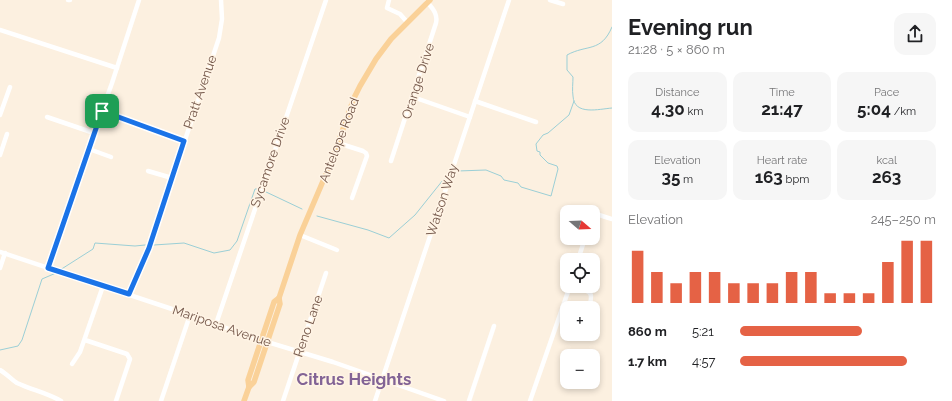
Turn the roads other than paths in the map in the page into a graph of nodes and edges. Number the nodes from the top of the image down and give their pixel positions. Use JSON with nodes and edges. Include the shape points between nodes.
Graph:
{"nodes":[{"id":1,"x":139,"y":0,"type":"edge"},
{"id":2,"x":222,"y":0,"type":"edge"},
{"id":3,"x":326,"y":0,"type":"edge"},
{"id":4,"x":389,"y":0,"type":"edge"},
{"id":5,"x":509,"y":0,"type":"edge"},
{"id":6,"x":550,"y":0,"type":"edge"},
{"id":7,"x":429,"y":1,"type":"edge"},
{"id":8,"x":563,"y":4,"type":"dead end"},
{"id":9,"x":407,"y":22,"type":"junction"},
{"id":10,"x":0,"y":30,"type":"edge"},
{"id":11,"x":117,"y":68,"type":"junction"},
{"id":12,"x":10,"y":87,"type":"dead end"},
{"id":13,"x":413,"y":97,"type":"junction"},
{"id":14,"x":475,"y":101,"type":"junction"},
{"id":15,"x":102,"y":111,"type":"junction"},
{"id":16,"x":0,"y":115,"type":"edge"},
{"id":17,"x":47,"y":117,"type":"dead end"},
{"id":18,"x":470,"y":117,"type":"junction"},
{"id":19,"x":536,"y":122,"type":"dead end"},
{"id":20,"x":7,"y":134,"type":"dead end"},
{"id":21,"x":94,"y":134,"type":"junction"},
{"id":22,"x":184,"y":141,"type":"junction"},
{"id":23,"x":338,"y":143,"type":"junction"},
{"id":24,"x":89,"y":149,"type":"junction"},
{"id":25,"x":0,"y":155,"type":"edge"},
{"id":26,"x":111,"y":157,"type":"dead end"},
{"id":27,"x":391,"y":162,"type":"dead end"},
{"id":28,"x":148,"y":171,"type":"dead end"},
{"id":29,"x":172,"y":178,"type":"junction"},
{"id":30,"x":352,"y":198,"type":"dead end"},
{"id":31,"x":600,"y":215,"type":"edge"},
{"id":32,"x":612,"y":219,"type":"edge"},
{"id":33,"x":300,"y":235,"type":"junction"},
{"id":34,"x":337,"y":250,"type":"dead end"},
{"id":35,"x":2,"y":252,"type":"edge"},
{"id":36,"x":0,"y":268,"type":"edge"},
{"id":37,"x":50,"y":269,"type":"junction"},
{"id":38,"x":326,"y":273,"type":"dead end"},
{"id":39,"x":103,"y":286,"type":"junction"},
{"id":40,"x":568,"y":293,"type":"edge"},
{"id":41,"x":129,"y":294,"type":"junction"},
{"id":42,"x":190,"y":315,"type":"junction"},
{"id":43,"x":216,"y":324,"type":"junction"},
{"id":44,"x":494,"y":326,"type":"dead end"},
{"id":45,"x":85,"y":340,"type":"junction"},
{"id":46,"x":264,"y":341,"type":"junction"},
{"id":47,"x":299,"y":352,"type":"junction"},
{"id":48,"x":72,"y":364,"type":"dead end"},
{"id":49,"x":0,"y":370,"type":"edge"},
{"id":50,"x":383,"y":380,"type":"junction"},
{"id":51,"x":61,"y":401,"type":"edge"},
{"id":52,"x":116,"y":401,"type":"edge"},
{"id":53,"x":161,"y":401,"type":"edge"},
{"id":54,"x":244,"y":401,"type":"edge"},
{"id":55,"x":282,"y":401,"type":"edge"},
{"id":56,"x":375,"y":401,"type":"edge"},
{"id":57,"x":444,"y":401,"type":"edge"},
{"id":58,"x":469,"y":401,"type":"edge"},
{"id":59,"x":530,"y":401,"type":"edge"}],
"edges":[{"from":1,"to":11,"type":"street"},
{"from":2,"to":22,"type":"street","name":"Pratt Avenue","via":[[220,34]]},
{"from":3,"to":43,"type":"street","name":"Sycamore Drive"},
{"from":4,"to":9,"type":"street","via":[[387,8],[400,14]]},
{"from":5,"to":14,"type":"street","name":"Watson Way"},
{"from":6,"to":8,"type":"street"},
{"from":7,"to":9,"type":"main road","name":"Antelope Road"},
{"from":7,"to":13,"type":"street","name":"Orange Drive","via":[[437,20]]},
{"from":9,"to":23,"type":"main road","name":"Antelope Road","via":[[366,74],[354,98]]},
{"from":10,"to":11,"type":"street"},
{"from":11,"to":15,"type":"street"},
{"from":12,"to":16,"type":"street"},
{"from":13,"to":18,"type":"street"},
{"from":13,"to":27,"type":"street","name":"Orange Drive"},
{"from":14,"to":18,"type":"street","name":"Watson Way"},
{"from":14,"to":19,"type":"street"},
{"from":15,"to":21,"type":"street"},
{"from":15,"to":22,"type":"street"},
{"from":17,"to":21,"type":"street"},
{"from":18,"to":50,"type":"street","name":"Watson Way"},
{"from":20,"to":25,"type":"street"},
{"from":21,"to":24,"type":"street"},
{"from":22,"to":29,"type":"street","name":"Pratt Avenue"},
{"from":23,"to":30,"type":"street","via":[[363,151],[368,156]]},
{"from":23,"to":33,"type":"main road","name":"Antelope Road"},
{"from":24,"to":26,"type":"street"},
{"from":24,"to":37,"type":"street"},
{"from":28,"to":29,"type":"street"},
{"from":29,"to":41,"type":"street","name":"Pratt Avenue","via":[[149,248]]},
{"from":31,"to":32,"type":"street"},
{"from":33,"to":34,"type":"street"},
{"from":33,"to":46,"type":"main road","name":"Antelope Road","via":[[279,298],[274,302]]},
{"from":35,"to":36,"type":"street"},
{"from":35,"to":37,"type":"street","name":"Mariposa Avenue"},
{"from":37,"to":39,"type":"street","name":"Mariposa Avenue"},
{"from":38,"to":47,"type":"street","name":"Reno Lane"},
{"from":39,"to":41,"type":"street","name":"Mariposa Avenue"},
{"from":39,"to":45,"type":"street"},
{"from":40,"to":59,"type":"street"},
{"from":41,"to":42,"type":"street","name":"Mariposa Avenue"},
{"from":42,"to":43,"type":"street","name":"Mariposa Avenue"},
{"from":42,"to":53,"type":"street"},
{"from":43,"to":46,"type":"street","name":"Mariposa Avenue"},
{"from":44,"to":58,"type":"street"},
{"from":45,"to":48,"type":"street"},
{"from":45,"to":52,"type":"street","via":[[127,354],[130,359]]},
{"from":46,"to":47,"type":"street","name":"Mariposa Avenue"},
{"from":46,"to":54,"type":"main road","name":"Antelope Road","via":[[248,380],[249,387]]},
{"from":47,"to":50,"type":"street","name":"Mariposa Avenue"},
{"from":47,"to":55,"type":"street","name":"Reno Lane"},
{"from":49,"to":51,"type":"street","via":[[16,382]]},
{"from":50,"to":56,"type":"street","name":"Watson Way"},
{"from":50,"to":57,"type":"street","name":"Mariposa Avenue"}]}
